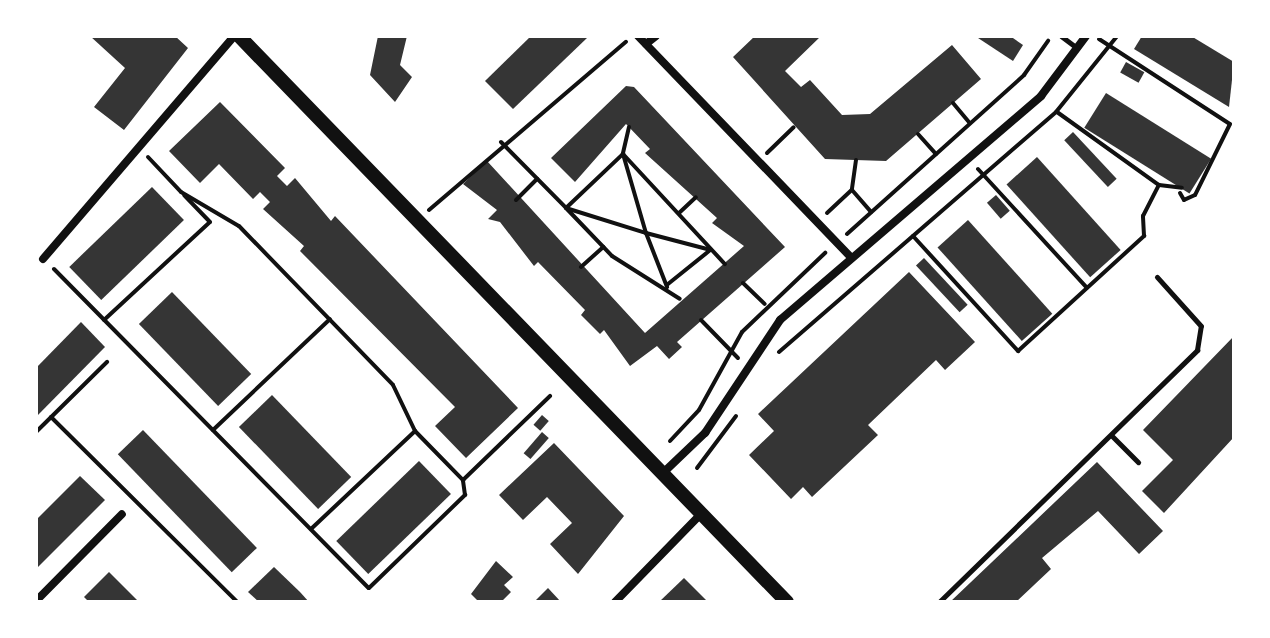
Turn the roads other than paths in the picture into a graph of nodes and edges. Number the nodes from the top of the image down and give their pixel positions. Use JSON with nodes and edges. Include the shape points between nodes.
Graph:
{"nodes":[{"id":1,"x":236,"y":36,"type":"edge"},
{"id":2,"x":636,"y":36,"type":"edge"},
{"id":3,"x":656,"y":36,"type":"edge"},
{"id":4,"x":1061,"y":36,"type":"edge"},
{"id":5,"x":1086,"y":36,"type":"edge"},
{"id":6,"x":646,"y":44,"type":"junction"},
{"id":7,"x":1077,"y":48,"type":"junction"},
{"id":8,"x":852,"y":258,"type":"junction"},
{"id":9,"x":43,"y":259,"type":"road end"},
{"id":10,"x":1157,"y":277,"type":"dead end"},
{"id":11,"x":1112,"y":436,"type":"junction"},
{"id":12,"x":1138,"y":462,"type":"dead end"},
{"id":13,"x":664,"y":472,"type":"junction"},
{"id":14,"x":702,"y":513,"type":"junction"},
{"id":15,"x":122,"y":514,"type":"dead end"},
{"id":16,"x":36,"y":601,"type":"edge"},
{"id":17,"x":615,"y":602,"type":"edge"},
{"id":18,"x":787,"y":602,"type":"edge"},
{"id":19,"x":939,"y":602,"type":"edge"}],
"edges":[{"from":1,"to":9,"type":"street"},
{"from":1,"to":13,"type":"main road"},
{"from":2,"to":6,"type":"street"},
{"from":3,"to":6,"type":"street"},
{"from":4,"to":7,"type":"lane"},
{"from":5,"to":7,"type":"street"},
{"from":6,"to":8,"type":"street"},
{"from":7,"to":8,"type":"street","via":[[1041,96]]},
{"from":8,"to":13,"type":"street","via":[[780,320],[744,365],[705,433]]},
{"from":10,"to":11,"type":"lane","via":[[1191,312],[1202,336],[1187,363]]},
{"from":11,"to":12,"type":"lane"},
{"from":11,"to":19,"type":"lane"},
{"from":13,"to":14,"type":"main road"},
{"from":14,"to":17,"type":"street"},
{"from":14,"to":18,"type":"main road"},
{"from":15,"to":16,"type":"street"}]}
